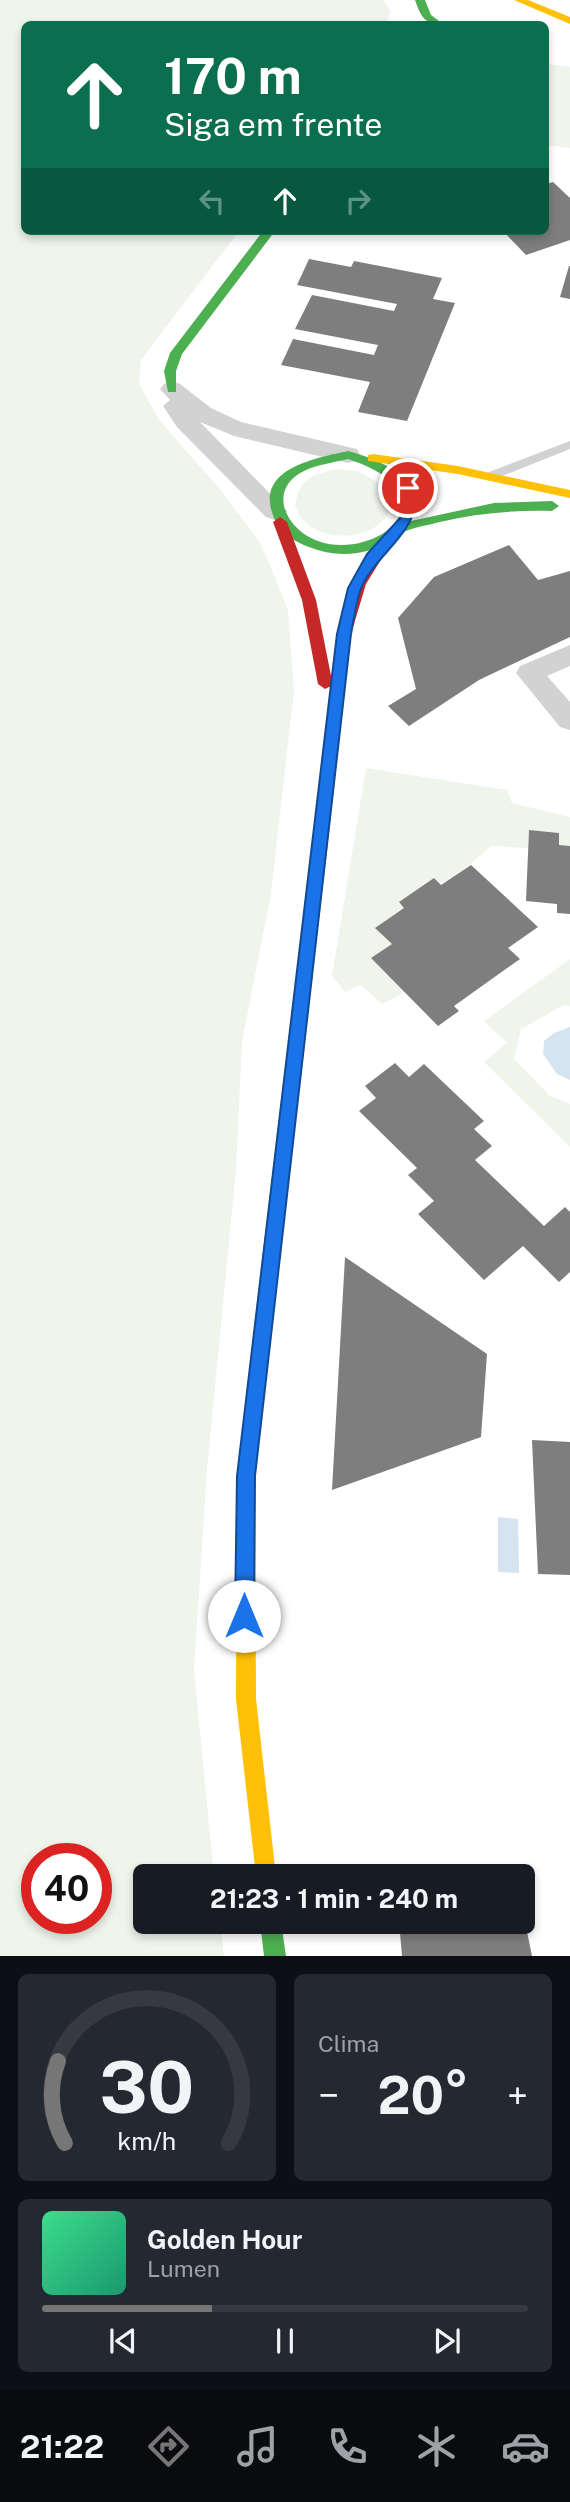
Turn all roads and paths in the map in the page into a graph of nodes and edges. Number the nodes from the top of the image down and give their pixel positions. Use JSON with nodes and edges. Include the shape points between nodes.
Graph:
{"nodes":[{"id":1,"x":519,"y":0,"type":"edge"},
{"id":2,"x":418,"y":4,"type":"edge"},
{"id":3,"x":411,"y":21,"type":"edge"},
{"id":4,"x":435,"y":21,"type":"edge"},
{"id":5,"x":570,"y":21,"type":"edge"},
{"id":6,"x":549,"y":28,"type":"edge"},
{"id":7,"x":570,"y":28,"type":"edge"},
{"id":8,"x":266,"y":235,"type":"edge"},
{"id":9,"x":172,"y":389,"type":"junction"},
{"id":10,"x":570,"y":445,"type":"edge"},
{"id":11,"x":358,"y":456,"type":"junction"},
{"id":12,"x":489,"y":476,"type":"junction"},
{"id":13,"x":570,"y":494,"type":"edge"},
{"id":14,"x":570,"y":508,"type":"edge"},
{"id":15,"x":277,"y":517,"type":"junction"},
{"id":16,"x":400,"y":529,"type":"junction"},
{"id":17,"x":386,"y":540,"type":"junction"},
{"id":18,"x":570,"y":655,"type":"edge"},
{"id":19,"x":570,"y":720,"type":"edge"},
{"id":20,"x":331,"y":724,"type":"junction"},
{"id":21,"x":265,"y":1864,"type":"edge"},
{"id":22,"x":272,"y":1934,"type":"edge"},
{"id":23,"x":275,"y":1956,"type":"edge"}],
"edges":[{"from":1,"to":5,"type":"street"},
{"from":2,"to":3,"type":"street"},
{"from":2,"to":4,"type":"street"},
{"from":6,"to":7,"type":"street"},
{"from":8,"to":9,"type":"street","via":[[176,353],[170,371]]},
{"from":9,"to":11,"type":"street","via":[[204,414],[234,428]]},
{"from":9,"to":15,"type":"street","via":[[175,407],[185,421]]},
{"from":10,"to":12,"type":"lane"},
{"from":11,"to":12,"type":"street"},
{"from":11,"to":15,"type":"street","via":[[325,456],[290,470],[275,491]]},
{"from":11,"to":16,"type":"street","via":[[397,474],[408,488],[411,503]]},
{"from":12,"to":13,"type":"street"},
{"from":14,"to":16,"type":"street","via":[[526,503],[445,513]]},
{"from":15,"to":17,"type":"street","via":[[304,541],[323,548],[358,549]]},
{"from":15,"to":20,"type":"street","via":[[309,600]]},
{"from":16,"to":17,"type":"street"},
{"from":17,"to":20,"type":"street","via":[[354,588]]},
{"from":18,"to":19,"type":"street","via":[[529,673]]},
{"from":20,"to":21,"type":"street","via":[[246,1476],[246,1699]]},
{"from":22,"to":23,"type":"street"}]}
